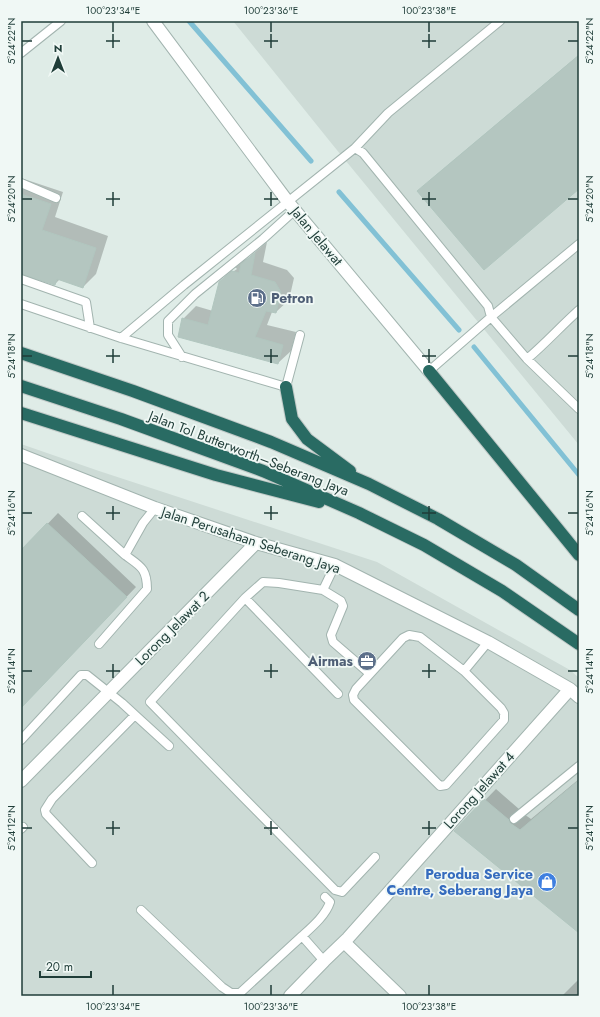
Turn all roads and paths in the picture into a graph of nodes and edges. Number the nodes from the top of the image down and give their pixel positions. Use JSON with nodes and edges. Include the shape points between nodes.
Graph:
{"nodes":[{"id":1,"x":61,"y":21,"type":"edge"},
{"id":2,"x":153,"y":21,"type":"edge"},
{"id":3,"x":500,"y":21,"type":"edge"},
{"id":4,"x":21,"y":53,"type":"edge"},
{"id":5,"x":355,"y":148,"type":"junction"},
{"id":6,"x":21,"y":183,"type":"edge"},
{"id":7,"x":56,"y":198,"type":"dead end"},
{"id":8,"x":292,"y":206,"type":"junction"},
{"id":9,"x":579,"y":244,"type":"edge"},
{"id":10,"x":21,"y":279,"type":"edge"},
{"id":11,"x":21,"y":304,"type":"edge"},
{"id":12,"x":578,"y":312,"type":"edge"},
{"id":13,"x":491,"y":317,"type":"junction"},
{"id":14,"x":90,"y":328,"type":"junction"},
{"id":15,"x":300,"y":335,"type":"dead end"},
{"id":16,"x":121,"y":338,"type":"junction"},
{"id":17,"x":21,"y":353,"type":"edge"},
{"id":18,"x":182,"y":357,"type":"junction"},
{"id":19,"x":527,"y":359,"type":"junction"},
{"id":20,"x":429,"y":371,"type":"junction"},
{"id":21,"x":21,"y":386,"type":"edge"},
{"id":22,"x":286,"y":387,"type":"junction"},
{"id":23,"x":579,"y":409,"type":"edge"},
{"id":24,"x":21,"y":413,"type":"edge"},
{"id":25,"x":21,"y":455,"type":"edge"},
{"id":26,"x":369,"y":484,"type":"junction"},
{"id":27,"x":155,"y":508,"type":"junction"},
{"id":28,"x":359,"y":513,"type":"junction"},
{"id":29,"x":82,"y":516,"type":"dead end"},
{"id":30,"x":256,"y":543,"type":"junction"},
{"id":31,"x":125,"y":555,"type":"junction"},
{"id":32,"x":579,"y":555,"type":"edge"},
{"id":33,"x":334,"y":565,"type":"junction"},
{"id":34,"x":323,"y":590,"type":"junction"},
{"id":35,"x":245,"y":598,"type":"junction"},
{"id":36,"x":579,"y":610,"type":"edge"},
{"id":37,"x":488,"y":642,"type":"junction"},
{"id":38,"x":99,"y":644,"type":"dead end"},
{"id":39,"x":579,"y":644,"type":"edge"},
{"id":40,"x":464,"y":671,"type":"junction"},
{"id":41,"x":370,"y":674,"type":"junction"},
{"id":42,"x":570,"y":689,"type":"junction"},
{"id":43,"x":108,"y":692,"type":"junction"},
{"id":44,"x":338,"y":694,"type":"dead end"},
{"id":45,"x":579,"y":697,"type":"edge"},
{"id":46,"x":136,"y":715,"type":"junction"},
{"id":47,"x":21,"y":740,"type":"edge"},
{"id":48,"x":169,"y":746,"type":"dead end"},
{"id":49,"x":579,"y":766,"type":"edge"},
{"id":50,"x":21,"y":781,"type":"edge"},
{"id":51,"x":514,"y":819,"type":"dead end"},
{"id":52,"x":375,"y":857,"type":"dead end"},
{"id":53,"x":92,"y":863,"type":"dead end"},
{"id":54,"x":325,"y":897,"type":"dead end"},
{"id":55,"x":141,"y":910,"type":"dead end"},
{"id":56,"x":302,"y":936,"type":"junction"},
{"id":57,"x":344,"y":942,"type":"junction"},
{"id":58,"x":324,"y":960,"type":"junction"},
{"id":59,"x":290,"y":996,"type":"edge"},
{"id":60,"x":400,"y":996,"type":"edge"}],
"edges":[{"from":1,"to":4,"type":"lane"},
{"from":2,"to":8,"type":"street","name":"Jalan Jelawat"},
{"from":3,"to":5,"type":"lane","via":[[388,114]]},
{"from":5,"to":8,"type":"lane"},
{"from":5,"to":13,"type":"lane","via":[[363,153],[488,306]]},
{"from":6,"to":7,"type":"lane"},
{"from":8,"to":16,"type":"lane","via":[[184,285]]},
{"from":8,"to":18,"type":"lane","via":[[263,239],[194,294],[168,321],[168,335]]},
{"from":8,"to":20,"type":"street","name":"Jalan Jelawat"},
{"from":9,"to":13,"type":"lane"},
{"from":10,"to":14,"type":"lane","via":[[86,302]]},
{"from":11,"to":14,"type":"lane"},
{"from":12,"to":19,"type":"lane"},
{"from":13,"to":19,"type":"lane"},
{"from":13,"to":20,"type":"lane"},
{"from":14,"to":16,"type":"lane"},
{"from":15,"to":22,"type":"lane"},
{"from":16,"to":18,"type":"lane"},
{"from":17,"to":26,"type":"highway","name":"Jalan Tol Butterworth–Seberang Jaya","via":[[271,442]]},
{"from":18,"to":22,"type":"lane"},
{"from":19,"to":23,"type":"lane"},
{"from":20,"to":32,"type":"highway"},
{"from":21,"to":28,"type":"highway","name":"Jalan Tol Butterworth–Seberang Jaya","via":[[121,419],[263,471]]},
{"from":22,"to":26,"type":"highway","via":[[292,419],[307,439]]},
{"from":24,"to":28,"type":"highway","via":[[216,475]]},
{"from":25,"to":27,"type":"street","name":"Jalan Perusahaan Seberang Jaya"},
{"from":26,"to":36,"type":"highway","name":"Jalan Tol Butterworth–Seberang Jaya","via":[[438,519],[516,565]]},
{"from":27,"to":30,"type":"street","name":"Jalan Perusahaan Seberang Jaya"},
{"from":27,"to":31,"type":"lane","via":[[143,522]]},
{"from":28,"to":39,"type":"highway","name":"Jalan Tol Butterworth–Seberang Jaya","via":[[424,545],[502,590]]},
{"from":29,"to":31,"type":"lane"},
{"from":30,"to":33,"type":"street","name":"Jalan Perusahaan Seberang Jaya"},
{"from":30,"to":43,"type":"street","name":"Lorong Jelawat 2"},
{"from":31,"to":38,"type":"lane","via":[[146,574],[147,589]]},
{"from":33,"to":34,"type":"lane"},
{"from":33,"to":37,"type":"street","name":"Jalan Perusahaan Seberang Jaya"},
{"from":34,"to":35,"type":"lane","via":[[263,582]]},
{"from":34,"to":41,"type":"lane","via":[[341,601],[343,606],[331,635],[332,642]]},
{"from":35,"to":44,"type":"lane"},
{"from":35,"to":52,"type":"lane","via":[[150,702],[335,890],[342,892]]},
{"from":37,"to":40,"type":"lane"},
{"from":37,"to":42,"type":"street","name":"Jalan Perusahaan Seberang Jaya"},
{"from":40,"to":41,"type":"lane","via":[[420,637],[410,635],[403,638]]},
{"from":40,"to":41,"type":"lane","via":[[501,708],[504,720],[446,785],[440,786],[354,700],[353,694],[356,689]]},
{"from":42,"to":45,"type":"street","name":"Jalan Perusahaan Seberang Jaya"},
{"from":42,"to":57,"type":"street","name":"Lorong Jelawat 4"},
{"from":43,"to":46,"type":"lane"},
{"from":43,"to":47,"type":"lane","via":[[87,675],[81,675]]},
{"from":43,"to":50,"type":"street","name":"Lorong Jelawat 2"},
{"from":46,"to":48,"type":"lane"},
{"from":46,"to":53,"type":"lane","via":[[52,799],[45,810]]},
{"from":49,"to":51,"type":"lane"},
{"from":54,"to":56,"type":"lane","via":[[330,902],[328,908]]},
{"from":55,"to":56,"type":"lane","via":[[231,993],[240,993]]},
{"from":56,"to":58,"type":"lane"},
{"from":57,"to":58,"type":"street","name":"Lorong Jelawat 4"},
{"from":57,"to":60,"type":"street"},
{"from":58,"to":59,"type":"street","name":"Lorong Jelawat 4"}]}
